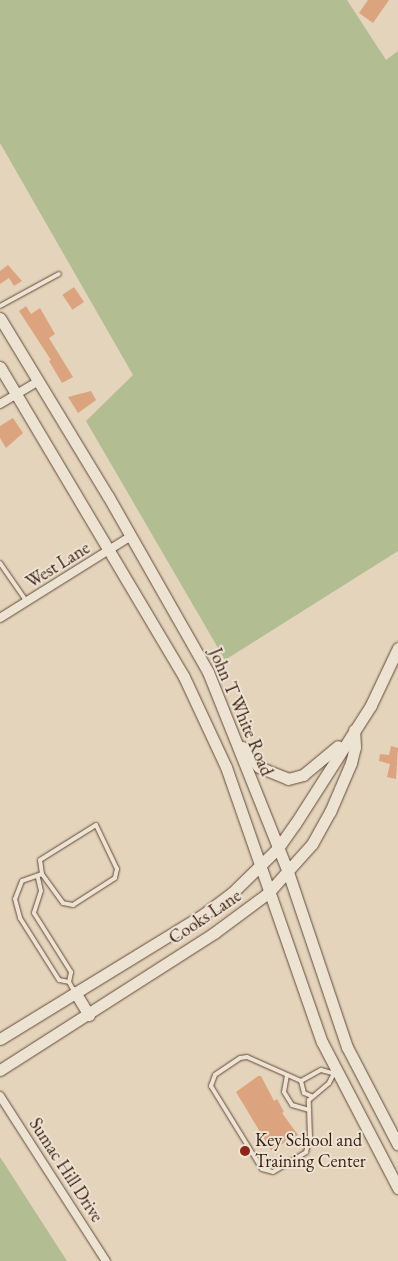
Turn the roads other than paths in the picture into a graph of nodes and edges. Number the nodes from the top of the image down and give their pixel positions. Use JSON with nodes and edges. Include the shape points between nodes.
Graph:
{"nodes":[{"id":1,"x":59,"y":274,"type":"dead end"},
{"id":2,"x":0,"y":306,"type":"edge"},
{"id":3,"x":0,"y":318,"type":"edge"},
{"id":4,"x":0,"y":367,"type":"edge"},
{"id":5,"x":37,"y":382,"type":"junction"},
{"id":6,"x":18,"y":394,"type":"junction"},
{"id":7,"x":0,"y":404,"type":"edge"},
{"id":8,"x":131,"y":536,"type":"junction"},
{"id":9,"x":109,"y":550,"type":"junction"},
{"id":10,"x":0,"y":563,"type":"edge"},
{"id":11,"x":27,"y":602,"type":"junction"},
{"id":12,"x":0,"y":618,"type":"edge"},
{"id":13,"x":398,"y":648,"type":"edge"},
{"id":14,"x":354,"y":730,"type":"junction"},
{"id":15,"x":232,"y":734,"type":"junction"},
{"id":16,"x":278,"y":848,"type":"junction"},
{"id":17,"x":258,"y":867,"type":"junction"},
{"id":18,"x":288,"y":872,"type":"junction"},
{"id":19,"x":42,"y":874,"type":"junction"},
{"id":20,"x":38,"y":878,"type":"junction"},
{"id":21,"x":268,"y":894,"type":"junction"},
{"id":22,"x":72,"y":987,"type":"junction"},
{"id":23,"x":89,"y":1015,"type":"junction"},
{"id":24,"x":0,"y":1039,"type":"edge"},
{"id":25,"x":0,"y":1070,"type":"edge"},
{"id":26,"x":334,"y":1071,"type":"junction"},
{"id":27,"x":287,"y":1075,"type":"junction"},
{"id":28,"x":301,"y":1081,"type":"junction"},
{"id":29,"x":0,"y":1096,"type":"edge"},
{"id":30,"x":311,"y":1096,"type":"junction"},
{"id":31,"x":309,"y":1110,"type":"junction"},
{"id":32,"x":398,"y":1145,"type":"edge"},
{"id":33,"x":398,"y":1188,"type":"edge"},
{"id":34,"x":106,"y":1261,"type":"edge"}],
"edges":[{"from":1,"to":2,"type":"lane"},
{"from":3,"to":5,"type":"main road","name":"John T White Road"},
{"from":4,"to":6,"type":"main road","name":"John T White Road"},
{"from":5,"to":6,"type":"street"},
{"from":5,"to":8,"type":"main road","name":"John T White Road"},
{"from":6,"to":7,"type":"street"},
{"from":6,"to":9,"type":"main road","name":"John T White Road"},
{"from":8,"to":9,"type":"street","name":"West Lane"},
{"from":8,"to":15,"type":"main road","name":"John T White Road","via":[[208,672]]},
{"from":9,"to":11,"type":"street","name":"West Lane"},
{"from":9,"to":17,"type":"main road","name":"John T White Road","via":[[188,686],[226,767]]},
{"from":10,"to":11,"type":"lane"},
{"from":11,"to":12,"type":"street","name":"West Lane"},
{"from":13,"to":14,"type":"main road","name":"Cooks Lane","via":[[371,705]]},
{"from":14,"to":15,"type":"main road","via":[[320,763],[303,775],[288,779],[259,766]]},
{"from":14,"to":16,"type":"main road","name":"Cooks Lane"},
{"from":14,"to":18,"type":"main road","name":"Cooks Lane","via":[[355,747],[351,763],[330,812],[312,844]]},
{"from":15,"to":16,"type":"main road","name":"John T White Road"},
{"from":16,"to":17,"type":"main road","name":"Cooks Lane"},
{"from":16,"to":18,"type":"main road","name":"John T White Road"},
{"from":17,"to":21,"type":"main road","name":"John T White Road"},
{"from":17,"to":22,"type":"main road","name":"Cooks Lane","via":[[204,914]]},
{"from":18,"to":21,"type":"main road","name":"Cooks Lane"},
{"from":18,"to":32,"type":"main road","name":"John T White Road","via":[[347,1047]]},
{"from":19,"to":19,"type":"lane","via":[[40,860],[96,825],[116,869],[115,878],[73,905],[63,903]]},
{"from":19,"to":20,"type":"lane"},
{"from":20,"to":22,"type":"lane","via":[[41,891],[34,913],[71,972]]},
{"from":20,"to":22,"type":"lane","via":[[28,876],[22,881],[15,899],[20,918],[59,980]]},
{"from":21,"to":23,"type":"main road","name":"Cooks Lane"},
{"from":21,"to":26,"type":"main road","name":"John T White Road"},
{"from":22,"to":23,"type":"main road"},
{"from":22,"to":24,"type":"main road","name":"Cooks Lane"},
{"from":23,"to":25,"type":"main road","name":"Cooks Lane"},
{"from":26,"to":28,"type":"lane","via":[[321,1070]]},
{"from":26,"to":30,"type":"lane","via":[[329,1083]]},
{"from":26,"to":33,"type":"main road","name":"John T White Road"},
{"from":27,"to":28,"type":"lane"},
{"from":27,"to":31,"type":"lane","via":[[284,1092],[292,1106]]},
{"from":27,"to":31,"type":"lane","via":[[247,1057],[240,1058],[215,1075],[212,1086],[262,1169],[272,1172],[306,1152],[310,1137]]},
{"from":28,"to":30,"type":"lane","via":[[304,1093]]},
{"from":29,"to":34,"type":"street","name":"Sumac Hill Drive"},
{"from":30,"to":31,"type":"lane"}]}
